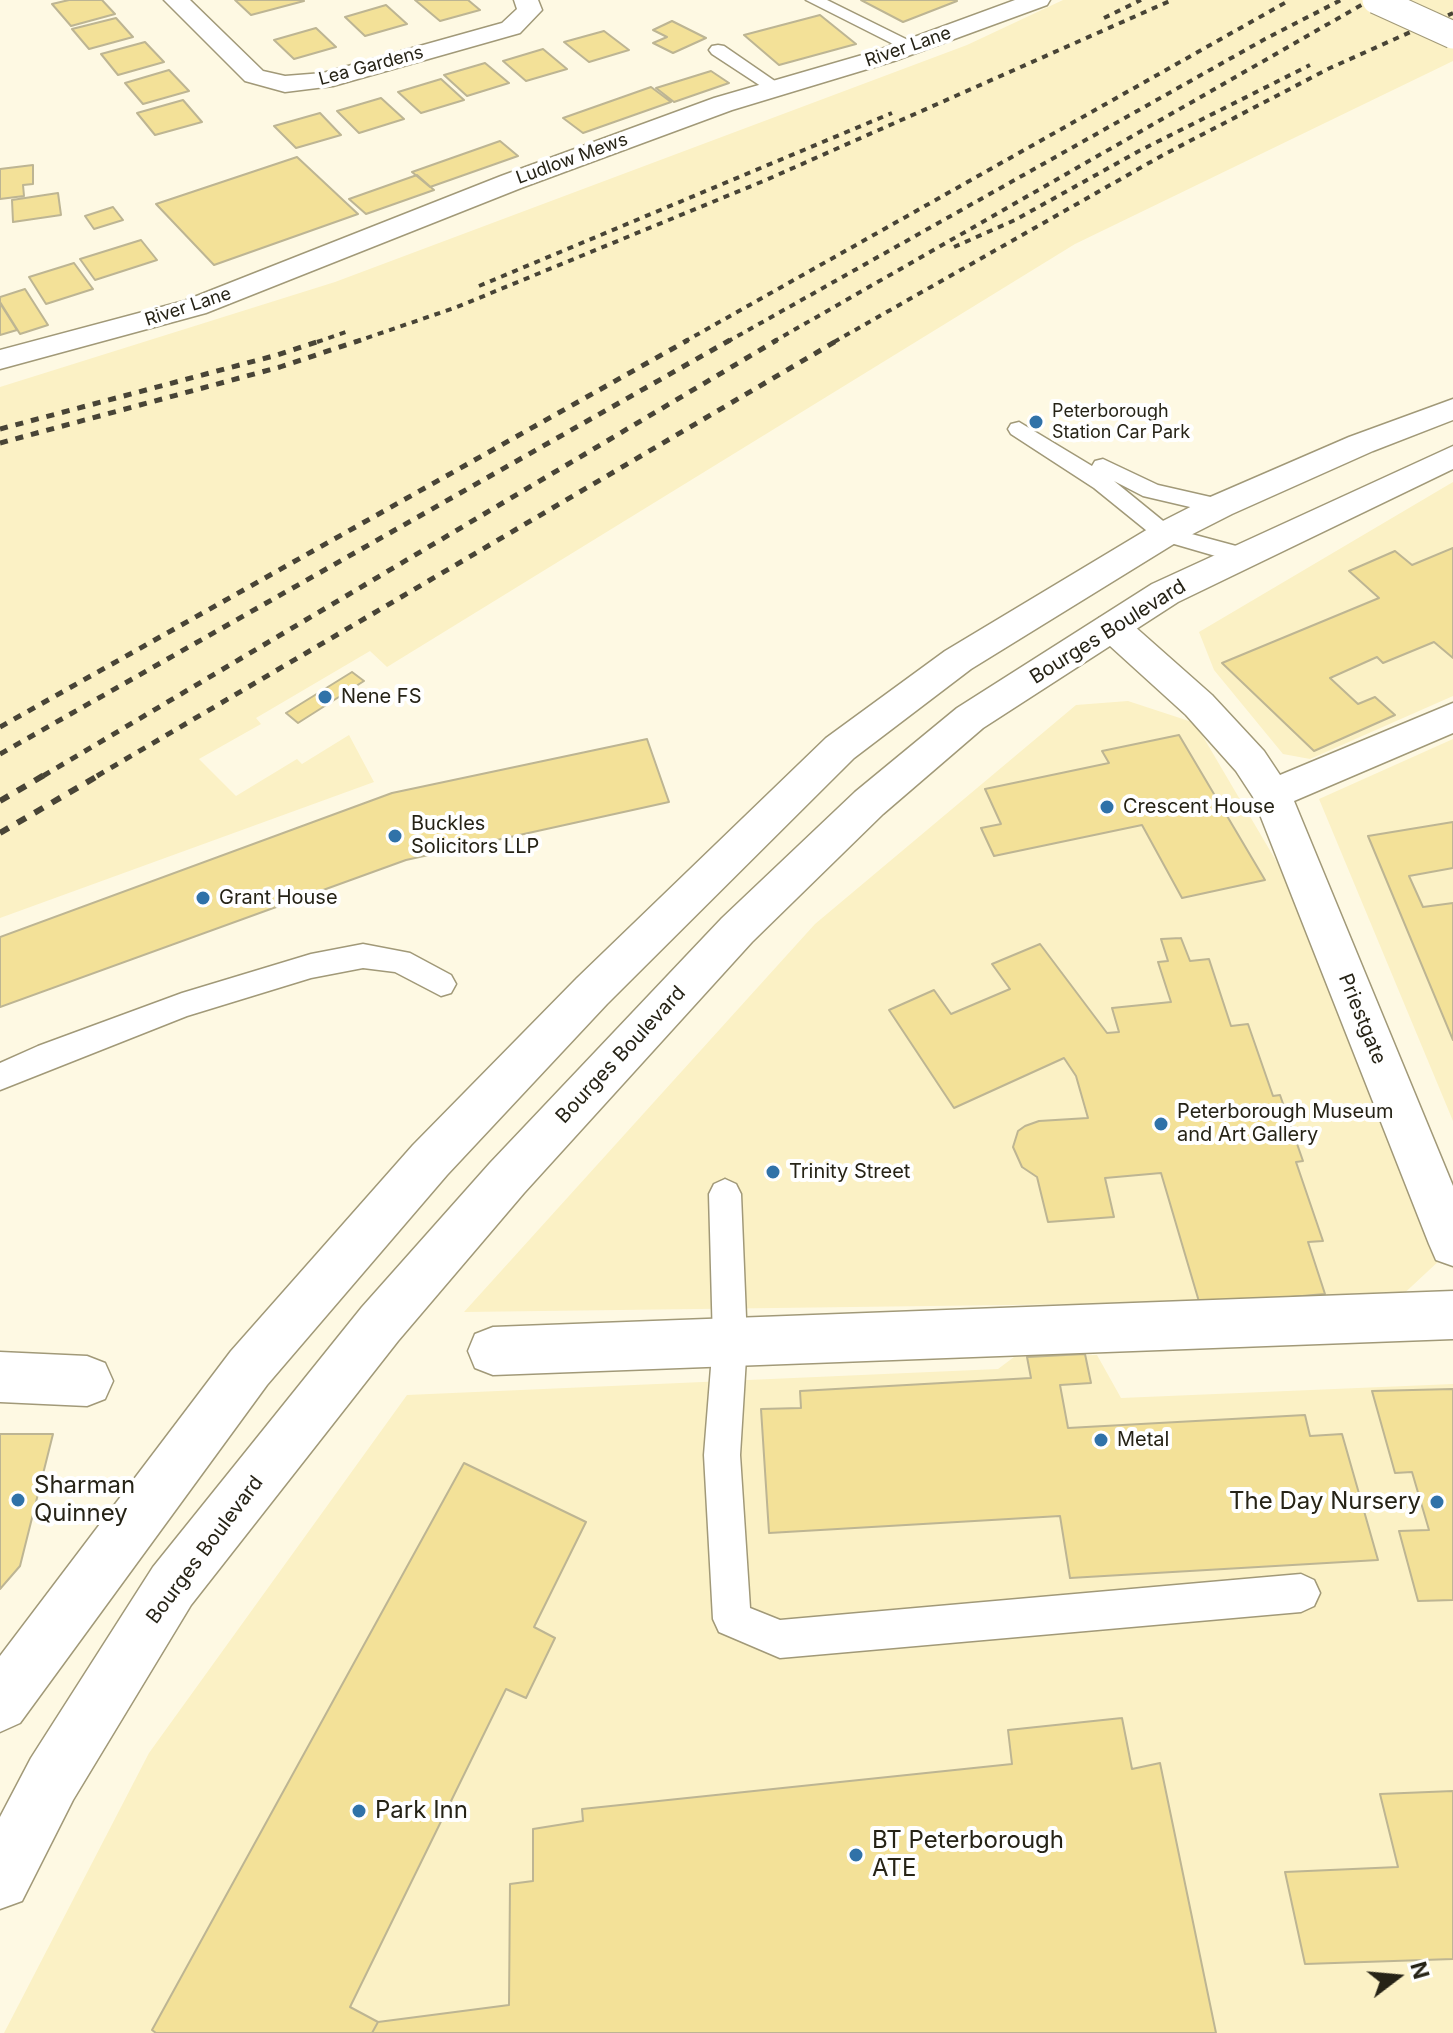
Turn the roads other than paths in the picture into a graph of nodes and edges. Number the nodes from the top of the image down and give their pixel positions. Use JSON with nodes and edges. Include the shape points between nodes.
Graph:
{"nodes":[{"id":1,"x":176,"y":0,"type":"edge"},
{"id":2,"x":526,"y":0,"type":"edge"},
{"id":3,"x":814,"y":0,"type":"edge"},
{"id":4,"x":1038,"y":0,"type":"edge"},
{"id":5,"x":1376,"y":0,"type":"edge"},
{"id":6,"x":1453,"y":35,"type":"edge"},
{"id":7,"x":911,"y":46,"type":"junction"},
{"id":8,"x":718,"y":50,"type":"dead end"},
{"id":9,"x":776,"y":88,"type":"junction"},
{"id":10,"x":371,"y":239,"type":"joint"},
{"id":11,"x":0,"y":360,"type":"edge"},
{"id":12,"x":1453,"y":409,"type":"edge"},
{"id":13,"x":1453,"y":456,"type":"edge"},
{"id":14,"x":1220,"y":506,"type":"junction"},
{"id":15,"x":1165,"y":534,"type":"junction"},
{"id":16,"x":1243,"y":556,"type":"junction"},
{"id":17,"x":1112,"y":627,"type":"junction"},
{"id":18,"x":1453,"y":717,"type":"edge"},
{"id":19,"x":1271,"y":794,"type":"junction"},
{"id":20,"x":441,"y":984,"type":"dead end"},
{"id":21,"x":0,"y":1077,"type":"edge"},
{"id":22,"x":725,"y":1194,"type":"dead end"},
{"id":23,"x":1453,"y":1244,"type":"edge"},
{"id":24,"x":1453,"y":1315,"type":"edge"},
{"id":25,"x":730,"y":1342,"type":"junction"},
{"id":26,"x":493,"y":1351,"type":"dead end"},
{"id":27,"x":0,"y":1377,"type":"edge"},
{"id":28,"x":87,"y":1381,"type":"dead end"},
{"id":29,"x":1301,"y":1593,"type":"dead end"},
{"id":30,"x":0,"y":1703,"type":"edge"},
{"id":31,"x":0,"y":1879,"type":"edge"}],
"edges":[{"from":1,"to":2,"type":"street","name":"Lea Gardens","via":[[254,76],[285,84],[324,81],[511,28],[530,10]]},
{"from":3,"to":7,"type":"lane"},
{"from":4,"to":7,"type":"street","name":"River Lane"},
{"from":5,"to":6,"type":"street","bridge":true},
{"from":7,"to":9,"type":"street","name":"River Lane"},
{"from":8,"to":9,"type":"lane"},
{"from":9,"to":10,"type":"street","name":"Ludlow Mews","via":[[511,182]]},
{"from":10,"to":11,"type":"street","name":"River Lane","via":[[195,307]]},
{"from":12,"to":14,"type":"street"},
{"from":13,"to":16,"type":"street","name":"Bourges Boulevard"},
{"from":14,"to":15,"type":"street"},
{"from":14,"to":15,"type":"lane","via":[[1151,491],[1040,429],[1019,429],[1102,483]]},
{"from":15,"to":16,"type":"lane"},
{"from":15,"to":30,"type":"street","via":[[958,660],[862,729],[592,991],[430,1160],[249,1368]]},
{"from":16,"to":17,"type":"street","name":"Bourges Boulevard","via":[[1165,593]]},
{"from":17,"to":19,"type":"street","name":"Priestgate","via":[[1199,705],[1250,761]]},
{"from":17,"to":31,"type":"street","name":"Bourges Boulevard","via":[[970,718],[869,803],[737,930],[507,1178],[380,1324],[172,1586],[52,1779]]},
{"from":18,"to":19,"type":"street"},
{"from":19,"to":23,"type":"street","name":"Priestgate"},
{"from":20,"to":21,"type":"lane","via":[[400,961],[376,957],[311,966],[182,1005]]},
{"from":22,"to":25,"type":"lane"},
{"from":24,"to":25,"type":"street"},
{"from":25,"to":26,"type":"street"},
{"from":25,"to":29,"type":"lane","via":[[722,1455],[732,1619],[780,1639]]},
{"from":27,"to":28,"type":"street"}]}
